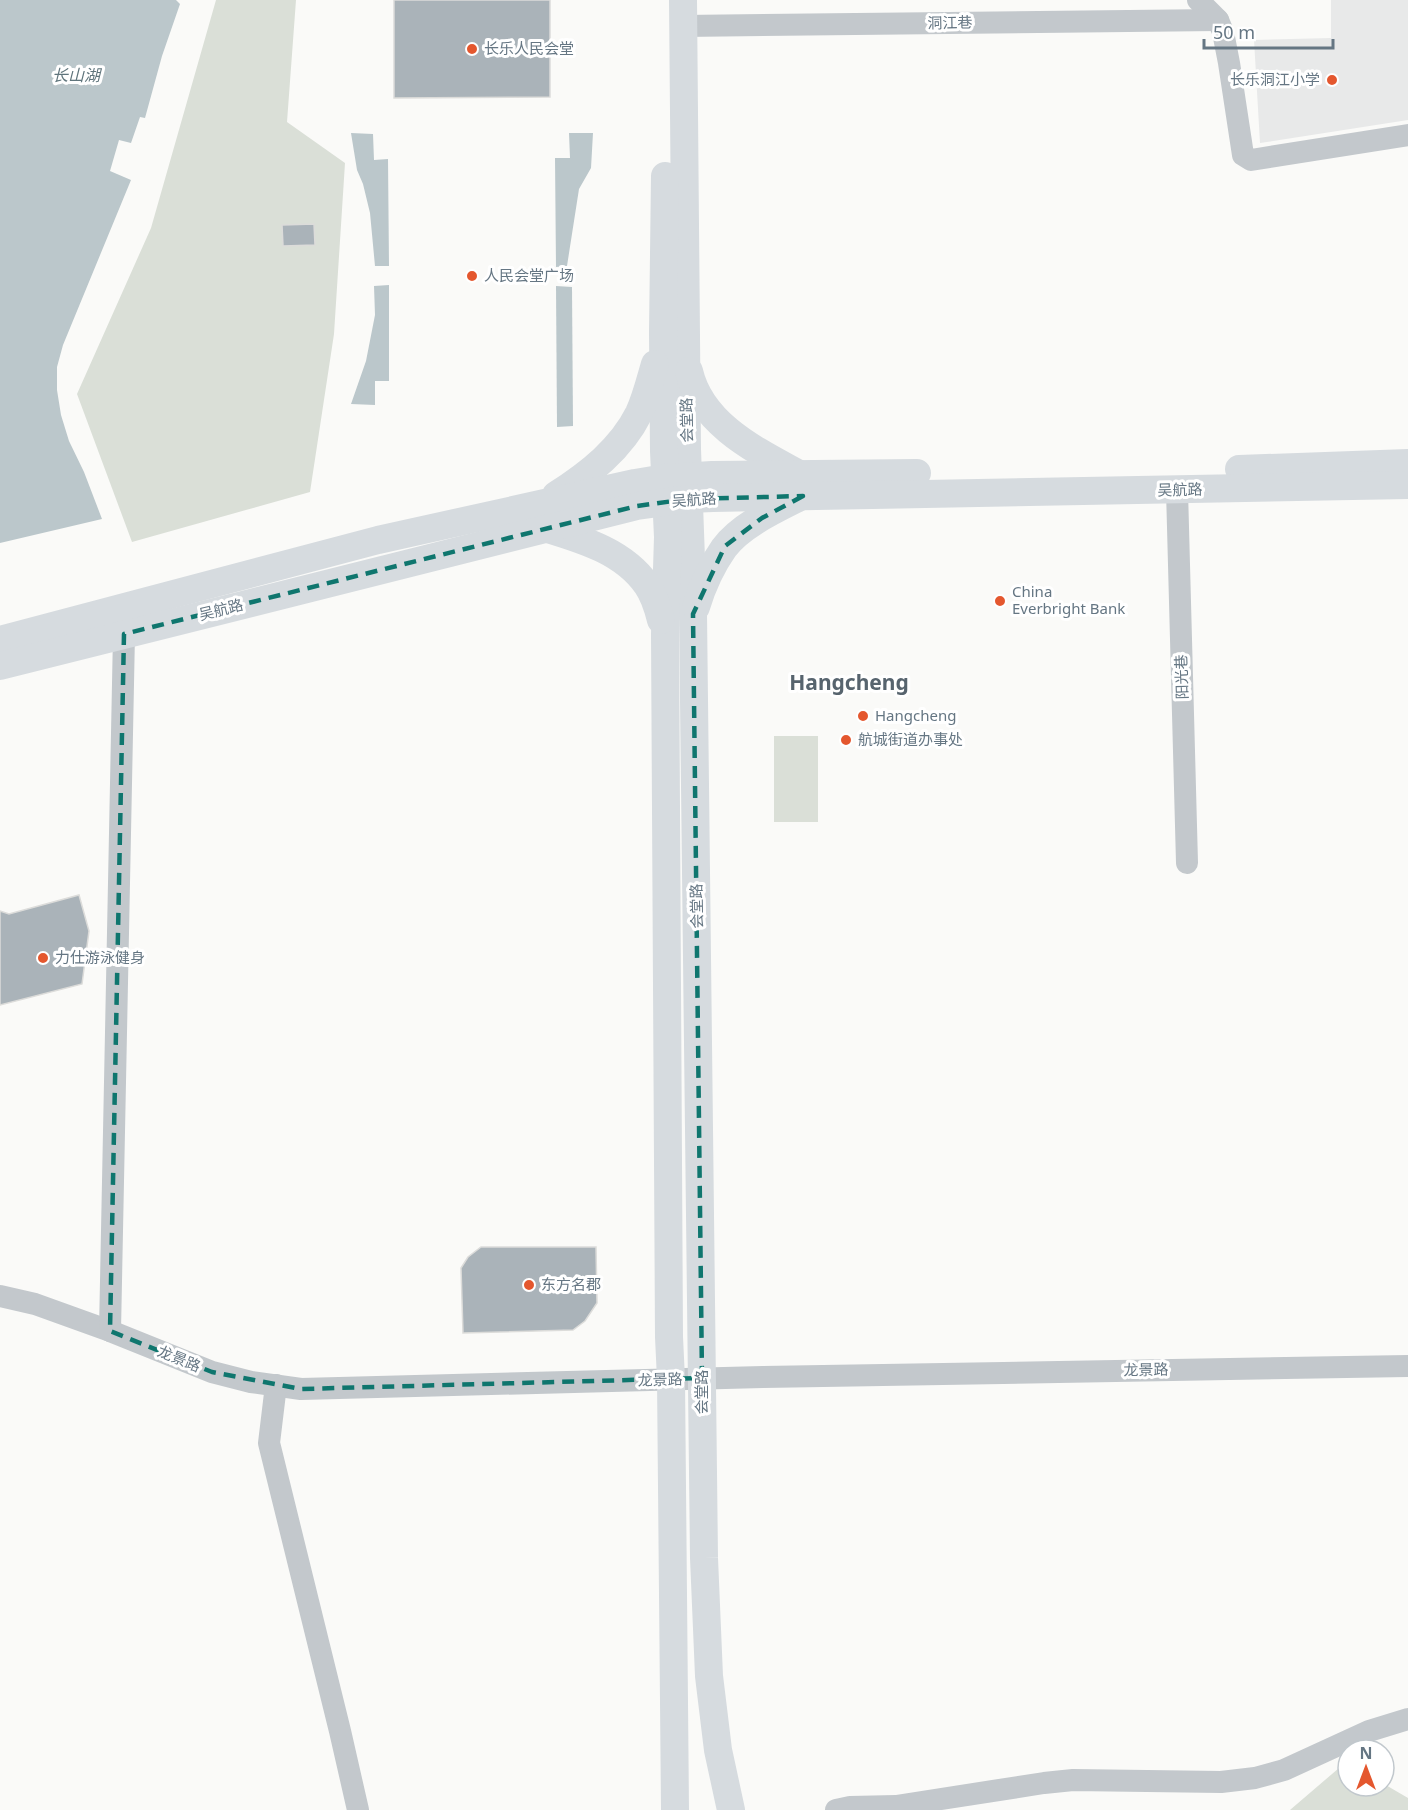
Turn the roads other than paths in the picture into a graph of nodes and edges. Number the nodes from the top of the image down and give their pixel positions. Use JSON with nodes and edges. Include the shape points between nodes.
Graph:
{"nodes":[{"id":1,"x":667,"y":0,"type":"edge"},
{"id":2,"x":1198,"y":0,"type":"edge"},
{"id":3,"x":683,"y":13,"type":"edge"},
{"id":4,"x":1218,"y":20,"type":"junction"},
{"id":5,"x":1408,"y":135,"type":"edge"},
{"id":6,"x":663,"y":333,"type":"junction"},
{"id":7,"x":686,"y":356,"type":"junction"},
{"id":8,"x":1408,"y":463,"type":"edge"},
{"id":9,"x":802,"y":485,"type":"junction"},
{"id":10,"x":1408,"y":485,"type":"edge"},
{"id":11,"x":677,"y":489,"type":"junction"},
{"id":12,"x":1177,"y":490,"type":"junction"},
{"id":13,"x":545,"y":516,"type":"junction"},
{"id":14,"x":693,"y":614,"type":"junction"},
{"id":15,"x":124,"y":634,"type":"junction"},
{"id":16,"x":665,"y":634,"type":"junction"},
{"id":17,"x":0,"y":639,"type":"edge"},
{"id":18,"x":0,"y":666,"type":"edge"},
{"id":19,"x":1187,"y":863,"type":"dead end"},
{"id":20,"x":0,"y":1296,"type":"edge"},
{"id":21,"x":110,"y":1331,"type":"junction"},
{"id":22,"x":1408,"y":1366,"type":"edge"},
{"id":23,"x":702,"y":1378,"type":"junction"},
{"id":24,"x":671,"y":1379,"type":"junction"},
{"id":25,"x":276,"y":1385,"type":"junction"},
{"id":26,"x":1408,"y":1719,"type":"edge"},
{"id":27,"x":358,"y":1810,"type":"edge"},
{"id":28,"x":675,"y":1810,"type":"edge"},
{"id":29,"x":731,"y":1810,"type":"edge"},
{"id":30,"x":836,"y":1810,"type":"edge"}],
"edges":[{"from":1,"to":6,"type":"main road","name":"会堂路"},
{"from":2,"to":4,"type":"street"},
{"from":3,"to":4,"type":"street","name":"洞江巷"},
{"from":3,"to":7,"type":"main road","name":"会堂路"},
{"from":4,"to":5,"type":"street","via":[[1243,155],[1251,160]]},
{"from":6,"to":11,"type":"main road","name":"会堂路"},
{"from":6,"to":13,"type":"main road","via":[[638,416],[612,453]]},
{"from":7,"to":9,"type":"main road","via":[[695,390],[724,427]]},
{"from":7,"to":11,"type":"main road","name":"会堂路"},
{"from":8,"to":9,"type":"main road","name":"吴航路"},
{"from":9,"to":11,"type":"main road","name":"吴航路"},
{"from":9,"to":12,"type":"main road","name":"吴航路"},
{"from":9,"to":14,"type":"main road","via":[[725,546]]},
{"from":10,"to":12,"type":"main road","name":"吴航路"},
{"from":11,"to":13,"type":"main road","name":"吴航路","via":[[637,506]]},
{"from":11,"to":14,"type":"main road","name":"会堂路"},
{"from":11,"to":16,"type":"main road","name":"会堂路","via":[[668,537]]},
{"from":12,"to":19,"type":"street","name":"阳光巷"},
{"from":13,"to":15,"type":"main road","name":"吴航路"},
{"from":13,"to":16,"type":"main road","via":[[634,570],[648,586]]},
{"from":13,"to":17,"type":"main road","name":"吴航路","via":[[378,540]]},
{"from":14,"to":23,"type":"main road","name":"会堂路"},
{"from":15,"to":18,"type":"main road","name":"吴航路"},
{"from":15,"to":21,"type":"street"},
{"from":16,"to":24,"type":"main road","name":"会堂路"},
{"from":20,"to":21,"type":"street","name":"龙景路"},
{"from":21,"to":25,"type":"street","name":"龙景路","via":[[212,1372]]},
{"from":22,"to":23,"type":"street","name":"龙景路"},
{"from":23,"to":24,"type":"street","name":"龙景路"},
{"from":23,"to":29,"type":"main road","name":"会堂路","via":[[710,1676],[718,1750]]},
{"from":24,"to":25,"type":"street","name":"龙景路","via":[[301,1389]]},
{"from":24,"to":28,"type":"main road","name":"会堂路"},
{"from":25,"to":27,"type":"street","via":[[268,1443]]},
{"from":26,"to":30,"type":"street","via":[[1255,1778],[1221,1782],[1073,1780],[896,1806]]}]}
